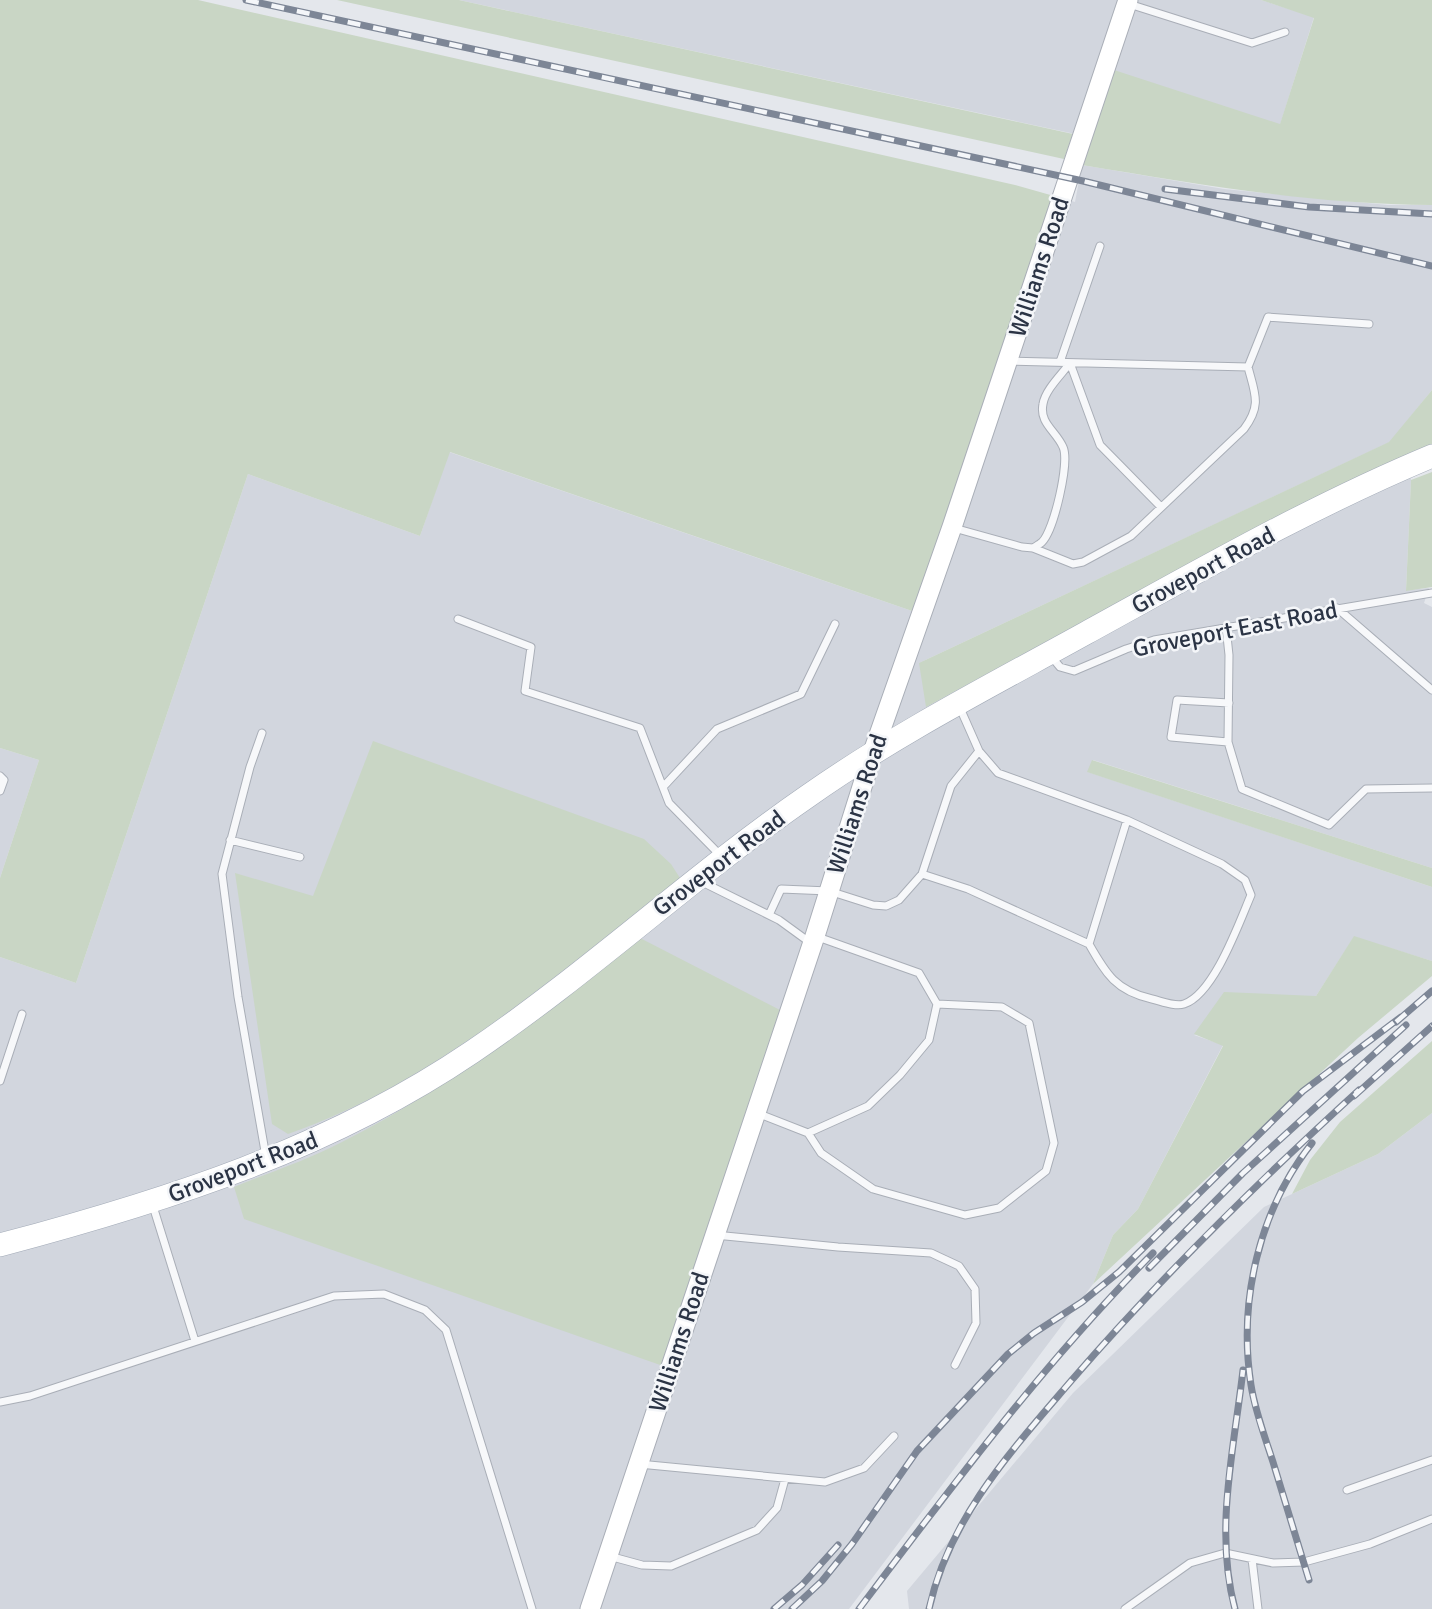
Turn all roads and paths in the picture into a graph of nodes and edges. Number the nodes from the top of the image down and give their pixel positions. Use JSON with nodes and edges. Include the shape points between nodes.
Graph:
{"nodes":[{"id":1,"x":1128,"y":2,"type":"edge"},
{"id":2,"x":1284,"y":32,"type":"dead end"},
{"id":3,"x":1100,"y":246,"type":"dead end"},
{"id":4,"x":1369,"y":324,"type":"dead end"},
{"id":5,"x":1007,"y":361,"type":"junction"},
{"id":6,"x":1059,"y":362,"type":"junction"},
{"id":7,"x":1070,"y":363,"type":"junction"},
{"id":8,"x":1248,"y":367,"type":"junction"},
{"id":9,"x":1432,"y":456,"type":"edge"},
{"id":10,"x":1161,"y":508,"type":"junction"},
{"id":11,"x":952,"y":527,"type":"junction"},
{"id":12,"x":1033,"y":548,"type":"junction"},
{"id":13,"x":1432,"y":593,"type":"edge"},
{"id":14,"x":1337,"y":608,"type":"junction"},
{"id":15,"x":458,"y":619,"type":"dead end"},
{"id":16,"x":835,"y":624,"type":"dead end"},
{"id":17,"x":1226,"y":628,"type":"junction"},
{"id":18,"x":1049,"y":653,"type":"junction"},
{"id":19,"x":1432,"y":690,"type":"edge"},
{"id":20,"x":1229,"y":703,"type":"junction"},
{"id":21,"x":958,"y":704,"type":"junction"},
{"id":22,"x":262,"y":733,"type":"dead end"},
{"id":23,"x":1228,"y":741,"type":"junction"},
{"id":24,"x":979,"y":751,"type":"junction"},
{"id":25,"x":873,"y":752,"type":"junction"},
{"id":26,"x":0,"y":776,"type":"edge"},
{"id":27,"x":663,"y":788,"type":"junction"},
{"id":28,"x":1432,"y":788,"type":"edge"},
{"id":29,"x":0,"y":791,"type":"edge"},
{"id":30,"x":1127,"y":820,"type":"junction"},
{"id":31,"x":230,"y":840,"type":"junction"},
{"id":32,"x":300,"y":858,"type":"dead end"},
{"id":33,"x":724,"y":858,"type":"junction"},
{"id":34,"x":922,"y":874,"type":"junction"},
{"id":35,"x":696,"y":879,"type":"junction"},
{"id":36,"x":829,"y":891,"type":"junction"},
{"id":37,"x":769,"y":915,"type":"junction"},
{"id":38,"x":813,"y":940,"type":"junction"},
{"id":39,"x":1089,"y":944,"type":"junction"},
{"id":40,"x":937,"y":1004,"type":"junction"},
{"id":41,"x":22,"y":1014,"type":"dead end"},
{"id":42,"x":0,"y":1081,"type":"edge"},
{"id":43,"x":755,"y":1113,"type":"junction"},
{"id":44,"x":808,"y":1133,"type":"junction"},
{"id":45,"x":267,"y":1161,"type":"junction"},
{"id":46,"x":152,"y":1202,"type":"junction"},
{"id":47,"x":715,"y":1235,"type":"junction"},
{"id":48,"x":0,"y":1245,"type":"edge"},
{"id":49,"x":195,"y":1342,"type":"junction"},
{"id":50,"x":956,"y":1365,"type":"dead end"},
{"id":51,"x":0,"y":1402,"type":"edge"},
{"id":52,"x":894,"y":1436,"type":"dead end"},
{"id":53,"x":1432,"y":1460,"type":"edge"},
{"id":54,"x":639,"y":1464,"type":"junction"},
{"id":55,"x":785,"y":1479,"type":"junction"},
{"id":56,"x":1347,"y":1490,"type":"dead end"},
{"id":57,"x":1432,"y":1519,"type":"edge"},
{"id":58,"x":608,"y":1556,"type":"junction"},
{"id":59,"x":1252,"y":1559,"type":"junction"},
{"id":60,"x":532,"y":1609,"type":"edge"},
{"id":61,"x":590,"y":1609,"type":"edge"},
{"id":62,"x":1125,"y":1609,"type":"edge"},
{"id":63,"x":1258,"y":1609,"type":"edge"}],
"edges":[{"from":1,"to":2,"type":"lane","via":[[1252,43]]},
{"from":1,"to":5,"type":"main road","name":"Williams Road"},
{"from":3,"to":6,"type":"lane"},
{"from":4,"to":8,"type":"lane","via":[[1268,317]]},
{"from":5,"to":6,"type":"lane"},
{"from":5,"to":11,"type":"main road","name":"Williams Road"},
{"from":6,"to":7,"type":"lane"},
{"from":7,"to":8,"type":"lane"},
{"from":7,"to":10,"type":"lane","via":[[1100,445]]},
{"from":7,"to":12,"type":"lane","via":[[1042,405],[1044,420],[1064,448],[1066,460],[1048,533]]},
{"from":8,"to":10,"type":"lane","via":[[1257,404],[1253,418]]},
{"from":9,"to":18,"type":"main road","name":"Groveport Road","via":[[1284,526]]},
{"from":10,"to":12,"type":"lane","via":[[1131,536],[1083,562],[1073,564]]},
{"from":11,"to":12,"type":"lane"},
{"from":11,"to":25,"type":"main road","name":"Williams Road"},
{"from":13,"to":14,"type":"lane","name":"Groveport East Road"},
{"from":14,"to":17,"type":"lane","name":"Groveport East Road"},
{"from":14,"to":19,"type":"lane"},
{"from":15,"to":27,"type":"lane","via":[[531,647],[525,691],[640,728]]},
{"from":16,"to":27,"type":"lane","via":[[801,694],[717,729]]},
{"from":17,"to":18,"type":"lane","name":"Groveport East Road","via":[[1154,640],[1074,671],[1060,667]]},
{"from":17,"to":20,"type":"lane"},
{"from":18,"to":21,"type":"main road","name":"Groveport Road"},
{"from":20,"to":23,"type":"lane"},
{"from":20,"to":23,"type":"lane","via":[[1177,700],[1171,737]]},
{"from":21,"to":24,"type":"lane"},
{"from":21,"to":25,"type":"main road","name":"Groveport Road"},
{"from":22,"to":31,"type":"lane"},
{"from":23,"to":28,"type":"lane","via":[[1242,789],[1329,825],[1366,789]]},
{"from":24,"to":30,"type":"lane","via":[[998,773]]},
{"from":24,"to":34,"type":"lane","via":[[951,786]]},
{"from":25,"to":33,"type":"main road","name":"Groveport Road"},
{"from":25,"to":36,"type":"main road","name":"Williams Road"},
{"from":26,"to":29,"type":"lane","via":[[4,780]]},
{"from":27,"to":33,"type":"lane","via":[[669,803]]},
{"from":30,"to":39,"type":"lane"},
{"from":30,"to":39,"type":"lane","via":[[1222,864],[1245,880],[1251,895],[1219,968],[1193,999],[1181,1005],[1122,989],[1106,974]]},
{"from":31,"to":32,"type":"lane"},
{"from":31,"to":45,"type":"lane","via":[[222,874]]},
{"from":33,"to":35,"type":"main road","name":"Groveport Road"},
{"from":34,"to":36,"type":"lane","via":[[899,900],[886,906]]},
{"from":34,"to":39,"type":"lane","via":[[968,889]]},
{"from":35,"to":37,"type":"lane"},
{"from":35,"to":45,"type":"main road","name":"Groveport Road","via":[[471,1053],[363,1115]]},
{"from":36,"to":37,"type":"lane","via":[[780,890]]},
{"from":36,"to":38,"type":"main road","name":"Williams Road"},
{"from":37,"to":38,"type":"lane"},
{"from":38,"to":40,"type":"lane","via":[[919,973]]},
{"from":38,"to":43,"type":"main road","name":"Williams Road"},
{"from":40,"to":44,"type":"lane","via":[[929,1040],[901,1075],[869,1106]]},
{"from":40,"to":44,"type":"lane","via":[[1002,1007],[1029,1023],[1054,1143],[1046,1171],[999,1208],[965,1215],[873,1189],[821,1153]]},
{"from":41,"to":42,"type":"lane"},
{"from":43,"to":44,"type":"lane"},
{"from":43,"to":47,"type":"main road","name":"Williams Road"},
{"from":45,"to":46,"type":"main road","name":"Groveport Road"},
{"from":46,"to":48,"type":"main road","name":"Groveport Road"},
{"from":46,"to":49,"type":"lane"},
{"from":47,"to":50,"type":"lane","via":[[931,1253],[959,1266],[975,1289],[976,1323]]},
{"from":47,"to":54,"type":"main road","name":"Williams Road"},
{"from":49,"to":51,"type":"lane"},
{"from":49,"to":60,"type":"lane","via":[[334,1296],[384,1294],[425,1310],[446,1330]]},
{"from":52,"to":55,"type":"lane","via":[[864,1468],[825,1482]]},
{"from":53,"to":56,"type":"lane"},
{"from":54,"to":55,"type":"lane"},
{"from":54,"to":58,"type":"main road","name":"Williams Road"},
{"from":55,"to":58,"type":"lane","via":[[777,1508],[757,1530],[671,1566],[642,1565]]},
{"from":57,"to":59,"type":"lane","via":[[1370,1544],[1304,1562]]},
{"from":58,"to":61,"type":"main road","name":"Williams Road"},
{"from":59,"to":62,"type":"lane","via":[[1225,1553],[1190,1563]]},
{"from":59,"to":63,"type":"lane"}]}
